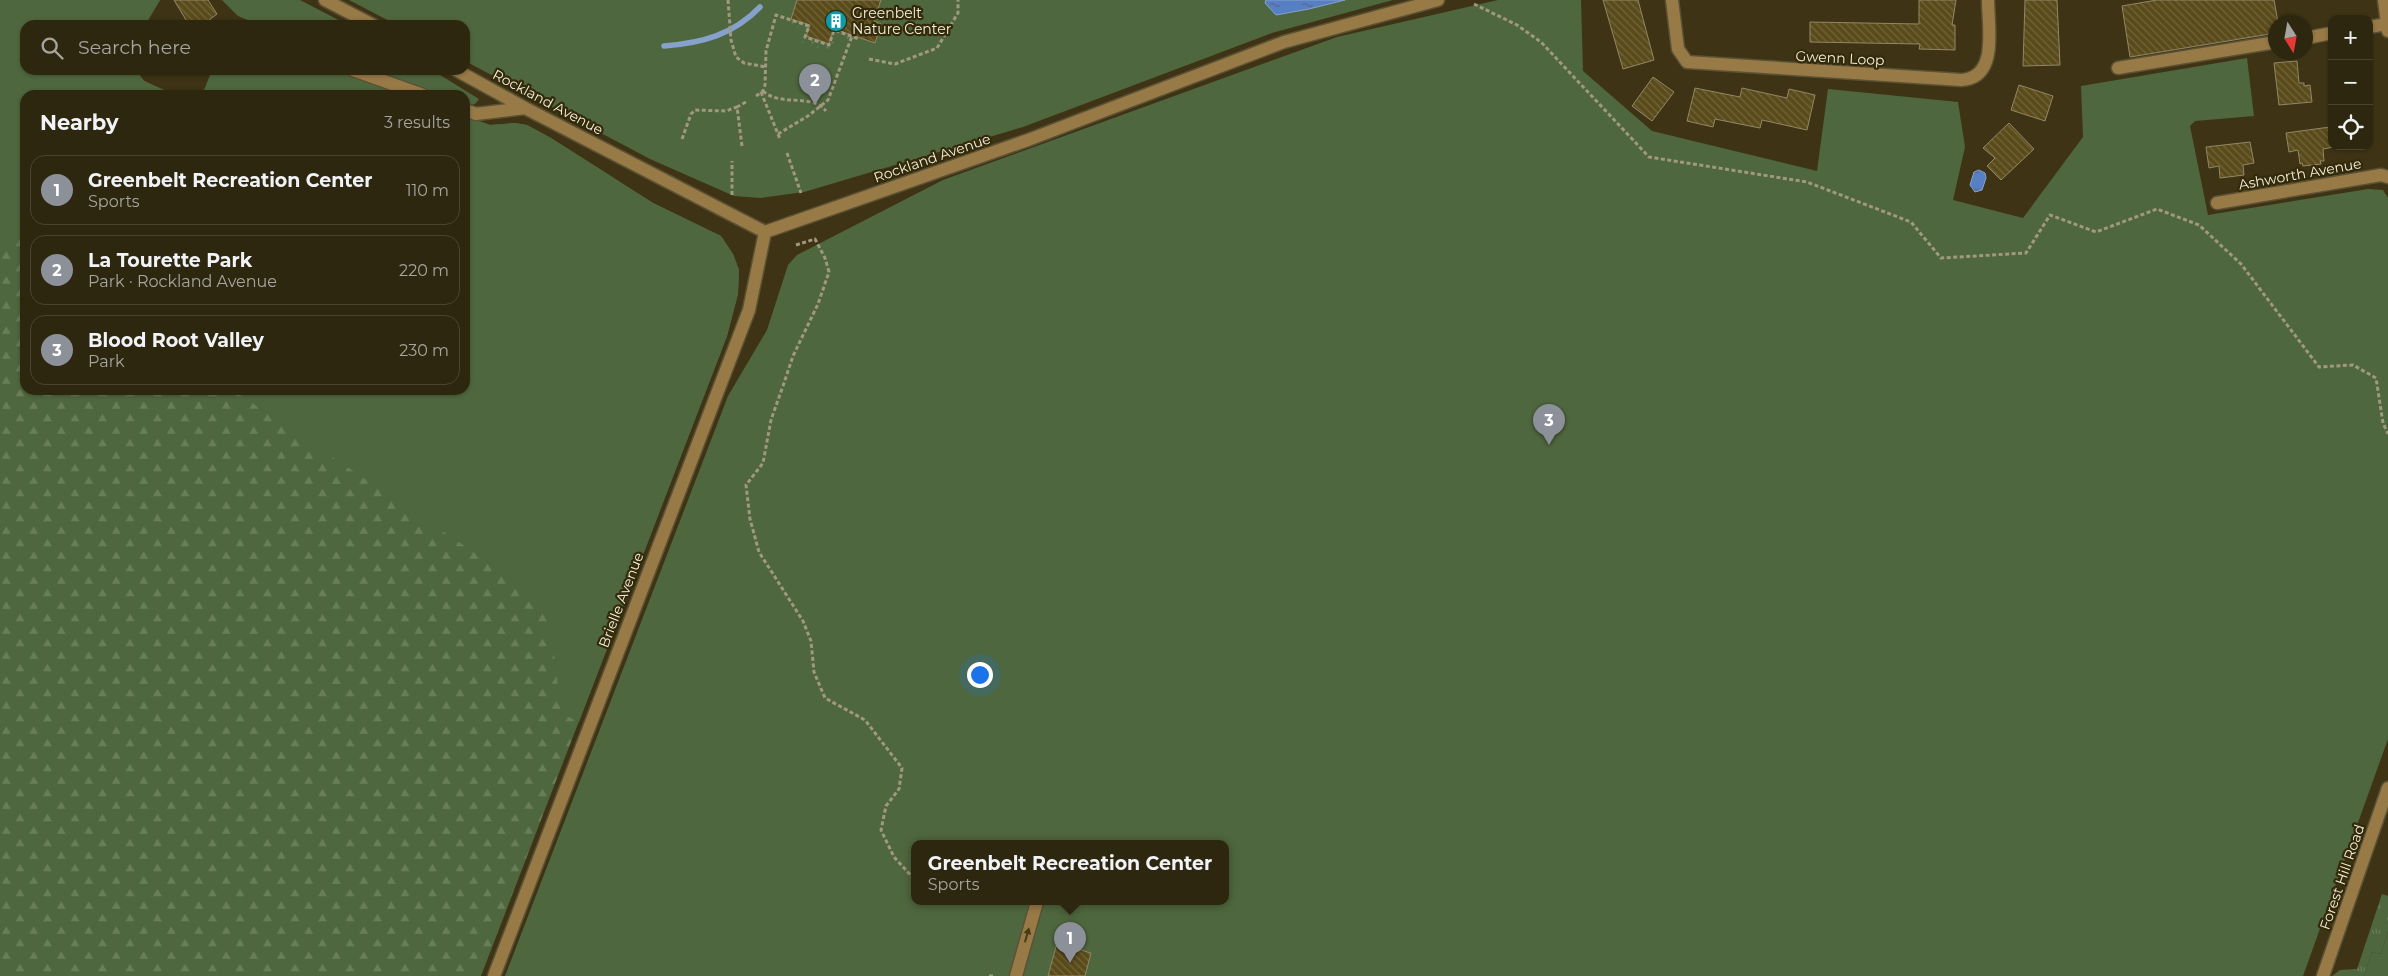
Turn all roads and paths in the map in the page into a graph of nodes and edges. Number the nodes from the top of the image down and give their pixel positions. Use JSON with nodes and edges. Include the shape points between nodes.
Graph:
{"nodes":[{"id":1,"x":325,"y":0,"type":"edge"},
{"id":2,"x":728,"y":0,"type":"edge"},
{"id":3,"x":958,"y":0,"type":"edge"},
{"id":4,"x":1438,"y":0,"type":"edge"},
{"id":5,"x":1672,"y":0,"type":"edge"},
{"id":6,"x":1988,"y":0,"type":"edge"},
{"id":7,"x":2384,"y":0,"type":"edge"},
{"id":8,"x":1474,"y":4,"type":"dead end"},
{"id":9,"x":363,"y":20,"type":"edge"},
{"id":10,"x":2373,"y":27,"type":"edge"},
{"id":11,"x":2388,"y":28,"type":"edge"},
{"id":12,"x":2328,"y":34,"type":"edge"},
{"id":13,"x":852,"y":36,"type":"junction"},
{"id":14,"x":2313,"y":37,"type":"edge"},
{"id":15,"x":859,"y":38,"type":"dead end"},
{"id":16,"x":2268,"y":43,"type":"edge"},
{"id":17,"x":869,"y":59,"type":"dead end"},
{"id":18,"x":766,"y":67,"type":"junction"},
{"id":19,"x":2118,"y":68,"type":"dead end"},
{"id":20,"x":367,"y":75,"type":"edge"},
{"id":21,"x":465,"y":75,"type":"edge"},
{"id":22,"x":408,"y":90,"type":"edge"},
{"id":23,"x":762,"y":91,"type":"junction"},
{"id":24,"x":756,"y":96,"type":"dead end"},
{"id":25,"x":746,"y":102,"type":"dead end"},
{"id":26,"x":822,"y":106,"type":"junction"},
{"id":27,"x":738,"y":107,"type":"junction"},
{"id":28,"x":524,"y":108,"type":"junction"},
{"id":29,"x":826,"y":111,"type":"dead end"},
{"id":30,"x":470,"y":112,"type":"edge"},
{"id":31,"x":778,"y":134,"type":"junction"},
{"id":32,"x":682,"y":139,"type":"dead end"},
{"id":33,"x":780,"y":139,"type":"dead end"},
{"id":34,"x":742,"y":146,"type":"dead end"},
{"id":35,"x":787,"y":153,"type":"dead end"},
{"id":36,"x":732,"y":161,"type":"dead end"},
{"id":37,"x":2388,"y":178,"type":"edge"},
{"id":38,"x":801,"y":193,"type":"dead end"},
{"id":39,"x":732,"y":195,"type":"dead end"},
{"id":40,"x":2217,"y":203,"type":"dead end"},
{"id":41,"x":765,"y":232,"type":"junction"},
{"id":42,"x":796,"y":245,"type":"dead end"},
{"id":43,"x":2388,"y":434,"type":"edge"},
{"id":44,"x":2388,"y":788,"type":"edge"},
{"id":45,"x":911,"y":875,"type":"edge"},
{"id":46,"x":1036,"y":905,"type":"edge"},
{"id":47,"x":1016,"y":973,"type":"edge"},
{"id":48,"x":494,"y":976,"type":"edge"},
{"id":49,"x":989,"y":976,"type":"edge"},
{"id":50,"x":994,"y":976,"type":"edge"},
{"id":51,"x":2323,"y":976,"type":"edge"}],
"edges":[{"from":1,"to":9,"type":"street"},
{"from":2,"to":18,"type":"path","via":[[733,52],[740,60]]},
{"from":3,"to":17,"type":"path","via":[[958,14],[937,48],[895,64]]},
{"from":4,"to":41,"type":"street","name":"Rockland Avenue","via":[[1284,42],[1028,140]]},
{"from":5,"to":6,"type":"street","name":"Gwenn Loop","via":[[1678,49],[1686,62],[1961,80],[1972,79],[1982,73],[1987,62]]},
{"from":7,"to":11,"type":"street"},
{"from":8,"to":43,"type":"path","via":[[1517,25],[1541,42],[1648,157],[1807,182],[1910,222],[1941,258],[2026,253],[2050,215],[2096,232],[2157,209],[2199,224],[2241,264],[2319,367],[2353,365],[2376,378],[2383,423]]},
{"from":10,"to":11,"type":"street"},
{"from":12,"to":14,"type":"street"},
{"from":13,"to":15,"type":"path"},
{"from":13,"to":18,"type":"path","via":[[834,30],[829,45],[805,37],[809,26],[776,15],[768,37]]},
{"from":13,"to":26,"type":"path","via":[[833,91]]},
{"from":16,"to":19,"type":"street"},
{"from":18,"to":23,"type":"path","via":[[766,85]]},
{"from":20,"to":22,"type":"street"},
{"from":21,"to":28,"type":"street","name":"Rockland Avenue"},
{"from":23,"to":24,"type":"path"},
{"from":23,"to":26,"type":"path","via":[[774,98]]},
{"from":23,"to":31,"type":"path"},
{"from":25,"to":27,"type":"path"},
{"from":26,"to":29,"type":"path"},
{"from":26,"to":31,"type":"path"},
{"from":27,"to":32,"type":"path","via":[[726,111],[695,110]]},
{"from":27,"to":34,"type":"path"},
{"from":28,"to":30,"type":"street","via":[[476,114]]},
{"from":28,"to":41,"type":"street","name":"Rockland Avenue"},
{"from":31,"to":33,"type":"path"},
{"from":35,"to":38,"type":"path"},
{"from":36,"to":39,"type":"path"},
{"from":37,"to":40,"type":"street","name":"Ashworth Avenue","via":[[2381,175]]},
{"from":41,"to":48,"type":"street","name":"Brielle Avenue","via":[[749,310]]},
{"from":42,"to":45,"type":"path","via":[[815,239],[829,272],[793,356],[771,420],[763,463],[746,485],[750,519],[759,552],[803,621],[811,641],[814,672],[825,698],[865,720],[902,768],[900,788],[886,806],[881,830],[894,856]]},
{"from":44,"to":51,"type":"street","name":"Forest Hill Road"},
{"from":47,"to":46,"type":"street","one_way":true},
{"from":49,"to":50,"type":"path"}]}
